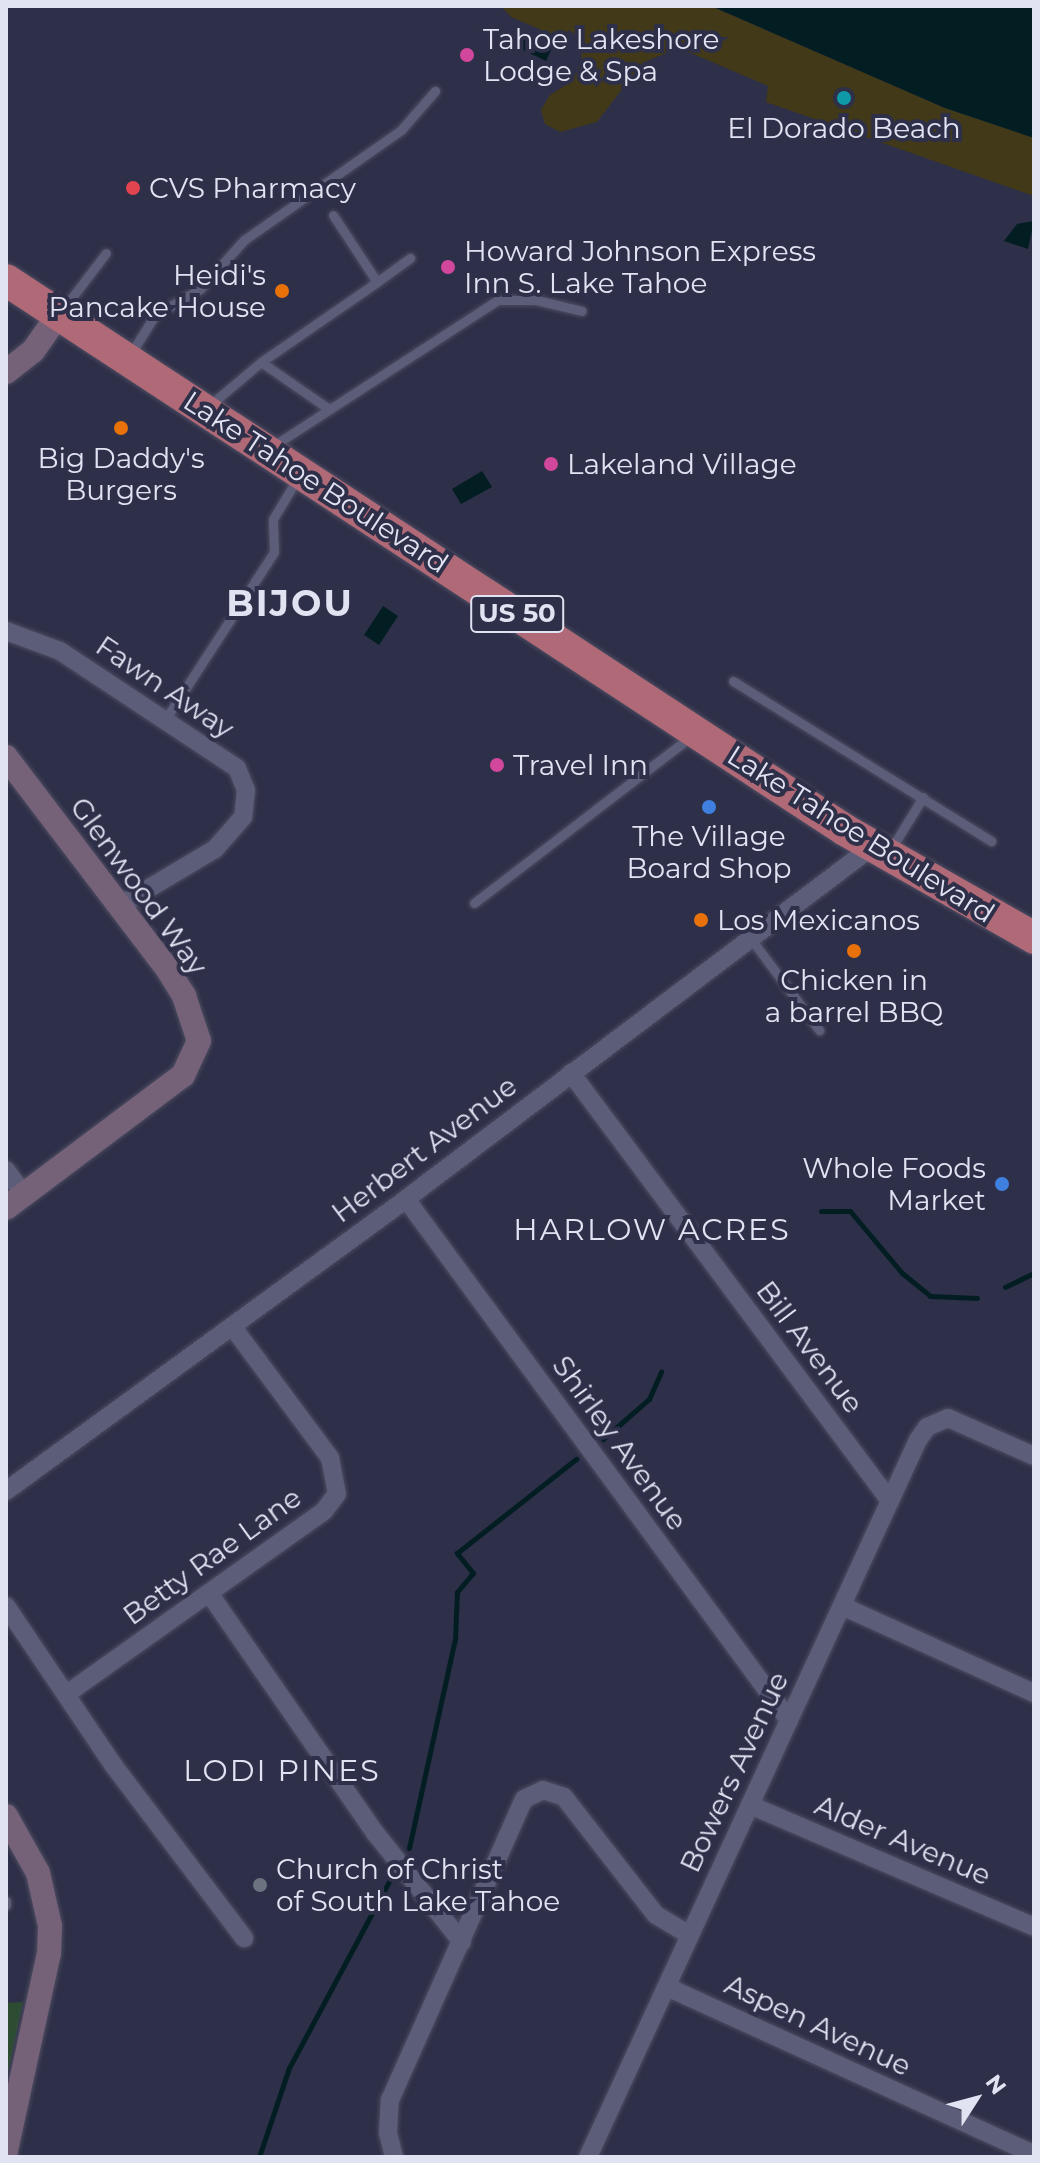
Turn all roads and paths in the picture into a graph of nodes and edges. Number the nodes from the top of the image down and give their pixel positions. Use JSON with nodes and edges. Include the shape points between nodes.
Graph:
{"nodes":[{"id":1,"x":435,"y":91,"type":"dead end"},
{"id":2,"x":333,"y":215,"type":"dead end"},
{"id":3,"x":106,"y":253,"type":"dead end"},
{"id":4,"x":410,"y":258,"type":"dead end"},
{"id":5,"x":6,"y":280,"type":"edge"},
{"id":6,"x":377,"y":282,"type":"junction"},
{"id":7,"x":582,"y":311,"type":"dead end"},
{"id":8,"x":59,"y":314,"type":"junction"},
{"id":9,"x":127,"y":359,"type":"junction"},
{"id":10,"x":261,"y":362,"type":"junction"},
{"id":11,"x":6,"y":372,"type":"edge"},
{"id":12,"x":329,"y":409,"type":"junction"},
{"id":13,"x":205,"y":410,"type":"junction"},
{"id":14,"x":267,"y":450,"type":"junction"},
{"id":15,"x":301,"y":473,"type":"junction"},
{"id":16,"x":6,"y":631,"type":"edge"},
{"id":17,"x":733,"y":681,"type":"dead end"},
{"id":18,"x":165,"y":720,"type":"junction"},
{"id":19,"x":696,"y":732,"type":"junction"},
{"id":20,"x":6,"y":757,"type":"edge"},
{"id":21,"x":923,"y":797,"type":"junction"},
{"id":22,"x":991,"y":841,"type":"dead end"},
{"id":23,"x":880,"y":851,"type":"junction"},
{"id":24,"x":474,"y":903,"type":"dead end"},
{"id":25,"x":119,"y":906,"type":"junction"},
{"id":26,"x":1034,"y":938,"type":"edge"},
{"id":27,"x":751,"y":939,"type":"junction"},
{"id":28,"x":819,"y":1030,"type":"dead end"},
{"id":29,"x":571,"y":1073,"type":"junction"},
{"id":30,"x":6,"y":1170,"type":"edge"},
{"id":31,"x":406,"y":1199,"type":"junction"},
{"id":32,"x":15,"y":1201,"type":"edge"},
{"id":33,"x":232,"y":1326,"type":"junction"},
{"id":34,"x":1034,"y":1456,"type":"edge"},
{"id":35,"x":6,"y":1491,"type":"edge"},
{"id":36,"x":890,"y":1501,"type":"junction"},
{"id":37,"x":209,"y":1593,"type":"junction"},
{"id":38,"x":6,"y":1606,"type":"edge"},
{"id":39,"x":842,"y":1606,"type":"junction"},
{"id":40,"x":68,"y":1693,"type":"junction"},
{"id":41,"x":1034,"y":1693,"type":"edge"},
{"id":42,"x":789,"y":1720,"type":"junction"},
{"id":43,"x":750,"y":1805,"type":"junction"},
{"id":44,"x":6,"y":1816,"type":"edge"},
{"id":45,"x":1034,"y":1927,"type":"edge"},
{"id":46,"x":689,"y":1935,"type":"junction"},
{"id":47,"x":244,"y":1938,"type":"dead end"},
{"id":48,"x":462,"y":1942,"type":"junction"},
{"id":49,"x":667,"y":1987,"type":"junction"},
{"id":50,"x":6,"y":2151,"type":"edge"},
{"id":51,"x":1034,"y":2154,"type":"edge"},
{"id":52,"x":394,"y":2157,"type":"edge"},
{"id":53,"x":588,"y":2157,"type":"edge"}],
"edges":[{"from":1,"to":9,"type":"lane","via":[[401,130],[244,240],[200,289],[155,315]]},
{"from":2,"to":6,"type":"lane"},
{"from":3,"to":8,"type":"lane"},
{"from":4,"to":6,"type":"lane"},
{"from":5,"to":8,"type":"highway","name":"Lake Tahoe Boulevard","number":"US 50"},
{"from":6,"to":10,"type":"lane"},
{"from":7,"to":12,"type":"lane","via":[[536,300],[498,300]]},
{"from":8,"to":9,"type":"highway","name":"Lake Tahoe Boulevard","number":"US 50"},
{"from":8,"to":11,"type":"street","via":[[33,351]]},
{"from":9,"to":13,"type":"highway","name":"Lake Tahoe Boulevard","number":"US 50"},
{"from":10,"to":12,"type":"lane"},
{"from":10,"to":13,"type":"lane"},
{"from":12,"to":14,"type":"lane"},
{"from":13,"to":14,"type":"highway","name":"Lake Tahoe Boulevard","number":"US 50"},
{"from":14,"to":15,"type":"highway","name":"Lake Tahoe Boulevard","number":"US 50"},
{"from":15,"to":18,"type":"lane","via":[[273,519],[274,552]]},
{"from":15,"to":19,"type":"highway","name":"Lake Tahoe Boulevard","number":"US 50"},
{"from":16,"to":18,"type":"street","name":"Fawn Away","via":[[60,651]]},
{"from":17,"to":21,"type":"lane"},
{"from":18,"to":25,"type":"street","name":"Fawn Away","via":[[237,768],[246,790],[243,817],[215,849]]},
{"from":19,"to":23,"type":"highway","name":"Lake Tahoe Boulevard","number":"US 50"},
{"from":19,"to":24,"type":"lane"},
{"from":20,"to":25,"type":"street","name":"Glenwood Way"},
{"from":21,"to":22,"type":"lane"},
{"from":21,"to":23,"type":"lane"},
{"from":23,"to":26,"type":"highway","name":"Lake Tahoe Boulevard","number":"US 50"},
{"from":23,"to":27,"type":"street","name":"Herbert Avenue"},
{"from":25,"to":32,"type":"street","name":"Glenwood Way","via":[[184,996],[199,1041],[195,1058],[162,1094]]},
{"from":27,"to":28,"type":"lane"},
{"from":27,"to":29,"type":"street","name":"Herbert Avenue"},
{"from":29,"to":31,"type":"street","name":"Herbert Avenue"},
{"from":29,"to":36,"type":"street","name":"Bill Avenue"},
{"from":30,"to":32,"type":"street"},
{"from":31,"to":33,"type":"street","name":"Herbert Avenue"},
{"from":31,"to":42,"type":"street","name":"Shirley Avenue"},
{"from":33,"to":35,"type":"street","name":"Herbert Avenue"},
{"from":33,"to":37,"type":"street","name":"Betty Rae Lane","via":[[330,1458],[339,1482],[332,1504]]},
{"from":34,"to":36,"type":"street","name":"Bowers Avenue","via":[[957,1420],[940,1419],[918,1440]]},
{"from":36,"to":39,"type":"street","name":"Bowers Avenue"},
{"from":37,"to":40,"type":"street","name":"Betty Rae Lane"},
{"from":37,"to":48,"type":"street","via":[[376,1834]]},
{"from":38,"to":40,"type":"street"},
{"from":39,"to":41,"type":"street"},
{"from":39,"to":42,"type":"street","name":"Bowers Avenue"},
{"from":40,"to":47,"type":"street","via":[[114,1766]]},
{"from":42,"to":43,"type":"street","name":"Bowers Avenue"},
{"from":43,"to":45,"type":"street","name":"Alder Avenue"},
{"from":43,"to":46,"type":"street","name":"Bowers Avenue"},
{"from":44,"to":50,"type":"street","via":[[38,1873],[50,1926],[49,1953]]},
{"from":46,"to":48,"type":"street","via":[[656,1915],[564,1797],[543,1790],[516,1810]]},
{"from":46,"to":49,"type":"street","name":"Bowers Avenue"},
{"from":48,"to":52,"type":"street","via":[[390,2100],[388,2133]]},
{"from":49,"to":51,"type":"street","name":"Aspen Avenue"},
{"from":49,"to":53,"type":"street","name":"Bowers Avenue"}]}
